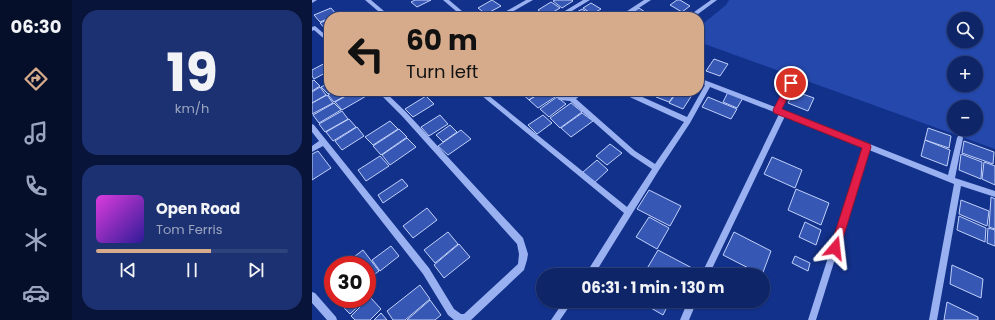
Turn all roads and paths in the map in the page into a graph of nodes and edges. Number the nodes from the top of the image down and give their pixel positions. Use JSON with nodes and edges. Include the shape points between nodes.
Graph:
{"nodes":[{"id":1,"x":368,"y":0,"type":"edge"},
{"id":2,"x":446,"y":0,"type":"edge"},
{"id":3,"x":530,"y":0,"type":"edge"},
{"id":4,"x":587,"y":0,"type":"edge"},
{"id":5,"x":648,"y":0,"type":"edge"},
{"id":6,"x":714,"y":0,"type":"edge"},
{"id":7,"x":382,"y":12,"type":"edge"},
{"id":8,"x":460,"y":12,"type":"edge"},
{"id":9,"x":508,"y":12,"type":"edge"},
{"id":10,"x":567,"y":12,"type":"edge"},
{"id":11,"x":629,"y":12,"type":"edge"},
{"id":12,"x":697,"y":12,"type":"edge"},
{"id":13,"x":312,"y":29,"type":"edge"},
{"id":14,"x":324,"y":36,"type":"edge"},
{"id":15,"x":704,"y":82,"type":"edge"},
{"id":16,"x":791,"y":83,"type":"dead end"},
{"id":17,"x":709,"y":84,"type":"junction"},
{"id":18,"x":704,"y":93,"type":"edge"},
{"id":19,"x":385,"y":96,"type":"edge"},
{"id":20,"x":485,"y":96,"type":"edge"},
{"id":21,"x":559,"y":96,"type":"edge"},
{"id":22,"x":576,"y":96,"type":"edge"},
{"id":23,"x":634,"y":96,"type":"edge"},
{"id":24,"x":702,"y":96,"type":"edge"},
{"id":25,"x":572,"y":99,"type":"junction"},
{"id":26,"x":780,"y":111,"type":"junction"},
{"id":27,"x":688,"y":121,"type":"junction"},
{"id":28,"x":312,"y":127,"type":"edge"},
{"id":29,"x":960,"y":138,"type":"dead end"},
{"id":30,"x":324,"y":142,"type":"junction"},
{"id":31,"x":867,"y":147,"type":"junction"},
{"id":32,"x":312,"y":149,"type":"edge"},
{"id":33,"x":656,"y":168,"type":"junction"},
{"id":34,"x":954,"y":180,"type":"junction"},
{"id":35,"x":995,"y":194,"type":"edge"},
{"id":36,"x":628,"y":212,"type":"junction"},
{"id":37,"x":592,"y":268,"type":"edge"},
{"id":38,"x":708,"y":268,"type":"edge"},
{"id":39,"x":312,"y":296,"type":"edge"},
{"id":40,"x":564,"y":308,"type":"edge"},
{"id":41,"x":690,"y":308,"type":"edge"},
{"id":42,"x":334,"y":320,"type":"edge"},
{"id":43,"x":555,"y":320,"type":"edge"},
{"id":44,"x":684,"y":320,"type":"edge"},
{"id":45,"x":812,"y":320,"type":"edge"},
{"id":46,"x":933,"y":320,"type":"edge"}],
"edges":[{"from":1,"to":7,"type":"street"},
{"from":2,"to":8,"type":"street"},
{"from":3,"to":9,"type":"street"},
{"from":4,"to":10,"type":"street"},
{"from":5,"to":11,"type":"street"},
{"from":6,"to":12,"type":"street"},
{"from":13,"to":14,"type":"street","via":[[315,28]]},
{"from":15,"to":17,"type":"street"},
{"from":16,"to":26,"type":"street"},
{"from":17,"to":18,"type":"street"},
{"from":17,"to":26,"type":"street"},
{"from":19,"to":30,"type":"street","via":[[520,241],[523,248],[525,257],[521,267],[473,314],[466,319],[459,318],[451,312],[426,271]]},
{"from":20,"to":36,"type":"street"},
{"from":21,"to":25,"type":"street"},
{"from":22,"to":25,"type":"street"},
{"from":23,"to":27,"type":"street"},
{"from":24,"to":27,"type":"street"},
{"from":25,"to":33,"type":"street","via":[[633,153]]},
{"from":26,"to":31,"type":"street"},
{"from":26,"to":38,"type":"street"},
{"from":27,"to":33,"type":"street"},
{"from":28,"to":30,"type":"street"},
{"from":29,"to":34,"type":"street"},
{"from":30,"to":32,"type":"street"},
{"from":31,"to":34,"type":"street"},
{"from":31,"to":45,"type":"street"},
{"from":33,"to":36,"type":"street"},
{"from":34,"to":35,"type":"street"},
{"from":34,"to":46,"type":"street"},
{"from":36,"to":37,"type":"street"},
{"from":39,"to":42,"type":"street"},
{"from":40,"to":43,"type":"street"},
{"from":41,"to":44,"type":"street"}]}
